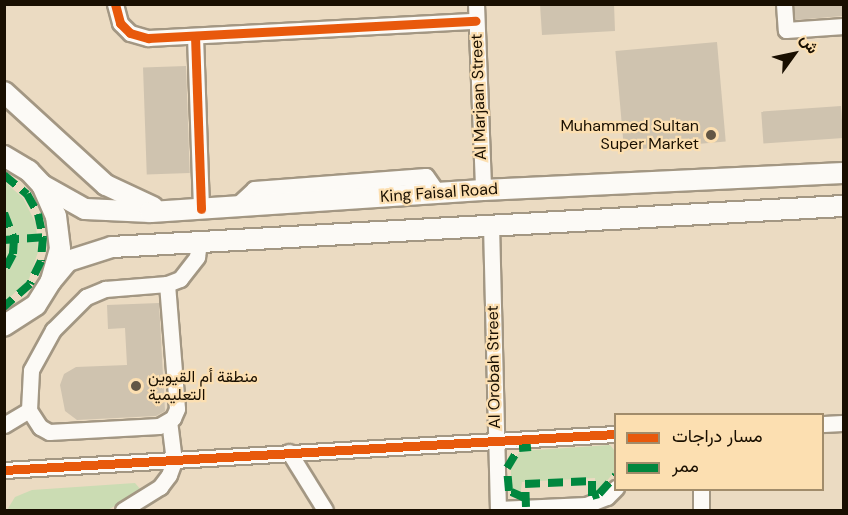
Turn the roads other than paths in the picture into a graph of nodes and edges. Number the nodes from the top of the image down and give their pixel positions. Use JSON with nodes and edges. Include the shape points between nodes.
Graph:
{"nodes":[{"id":1,"x":115,"y":4,"type":"edge"},
{"id":2,"x":476,"y":4,"type":"edge"},
{"id":3,"x":784,"y":4,"type":"edge"},
{"id":4,"x":476,"y":21,"type":"junction"},
{"id":5,"x":843,"y":26,"type":"edge"},
{"id":6,"x":195,"y":36,"type":"junction"},
{"id":7,"x":4,"y":92,"type":"edge"},
{"id":8,"x":8,"y":155,"type":"edge"},
{"id":9,"x":843,"y":173,"type":"edge"},
{"id":10,"x":42,"y":185,"type":"junction"},
{"id":11,"x":483,"y":190,"type":"junction"},
{"id":12,"x":843,"y":206,"type":"edge"},
{"id":13,"x":201,"y":208,"type":"junction"},
{"id":14,"x":164,"y":211,"type":"junction"},
{"id":15,"x":491,"y":224,"type":"junction"},
{"id":16,"x":200,"y":242,"type":"junction"},
{"id":17,"x":51,"y":281,"type":"junction"},
{"id":18,"x":167,"y":284,"type":"junction"},
{"id":19,"x":8,"y":328,"type":"edge"},
{"id":20,"x":29,"y":410,"type":"junction"},
{"id":21,"x":169,"y":422,"type":"junction"},
{"id":22,"x":843,"y":423,"type":"edge"},
{"id":23,"x":824,"y":424,"type":"edge"},
{"id":24,"x":4,"y":425,"type":"edge"},
{"id":25,"x":614,"y":434,"type":"edge"},
{"id":26,"x":496,"y":439,"type":"junction"},
{"id":27,"x":289,"y":452,"type":"junction"},
{"id":28,"x":174,"y":461,"type":"junction"},
{"id":29,"x":4,"y":470,"type":"edge"},
{"id":30,"x":614,"y":489,"type":"edge"},
{"id":31,"x":701,"y":491,"type":"edge"},
{"id":32,"x":123,"y":510,"type":"edge"},
{"id":33,"x":325,"y":510,"type":"edge"},
{"id":34,"x":498,"y":510,"type":"edge"},
{"id":35,"x":701,"y":510,"type":"edge"}],
"edges":[{"from":1,"to":6,"type":"street","via":[[120,23],[130,33],[148,38]]},
{"from":2,"to":4,"type":"street","name":"Al Marjaan Street"},
{"from":3,"to":5,"type":"street","via":[[786,30]]},
{"from":4,"to":6,"type":"street"},
{"from":4,"to":11,"type":"street","name":"Al Marjaan Street"},
{"from":6,"to":13,"type":"street"},
{"from":7,"to":14,"type":"main road","via":[[106,185],[127,198]]},
{"from":8,"to":10,"type":"main road"},
{"from":9,"to":11,"type":"main road","name":"King Faisal Road"},
{"from":10,"to":14,"type":"main road","name":"King Faisal Road","via":[[85,209]]},
{"from":10,"to":17,"type":"main road","via":[[56,216],[60,249]]},
{"from":11,"to":13,"type":"main road","name":"King Faisal Road"},
{"from":12,"to":15,"type":"main road","name":"King Faisal Road"},
{"from":13,"to":14,"type":"main road","name":"King Faisal Road"},
{"from":15,"to":16,"type":"main road","name":"King Faisal Road"},
{"from":15,"to":26,"type":"street","name":"Al Orobah Street"},
{"from":16,"to":17,"type":"main road","name":"King Faisal Road","via":[[90,252],[68,261]]},
{"from":16,"to":18,"type":"street","via":[[190,270]]},
{"from":17,"to":19,"type":"main road","via":[[36,305]]},
{"from":18,"to":20,"type":"street","via":[[105,290],[69,311],[40,350],[32,370]]},
{"from":18,"to":21,"type":"street","via":[[177,409]]},
{"from":20,"to":21,"type":"street","via":[[33,420],[49,432]]},
{"from":20,"to":24,"type":"street"},
{"from":21,"to":28,"type":"street"},
{"from":22,"to":23,"type":"street"},
{"from":25,"to":26,"type":"street"},
{"from":26,"to":27,"type":"street"},
{"from":26,"to":34,"type":"street","name":"Al Orobah Street"},
{"from":27,"to":28,"type":"street"},
{"from":27,"to":33,"type":"street"},
{"from":28,"to":29,"type":"street"},
{"from":28,"to":32,"type":"street","via":[[160,487]]},
{"from":30,"to":34,"type":"street","via":[[607,497],[586,505]]},
{"from":31,"to":35,"type":"street"}]}
